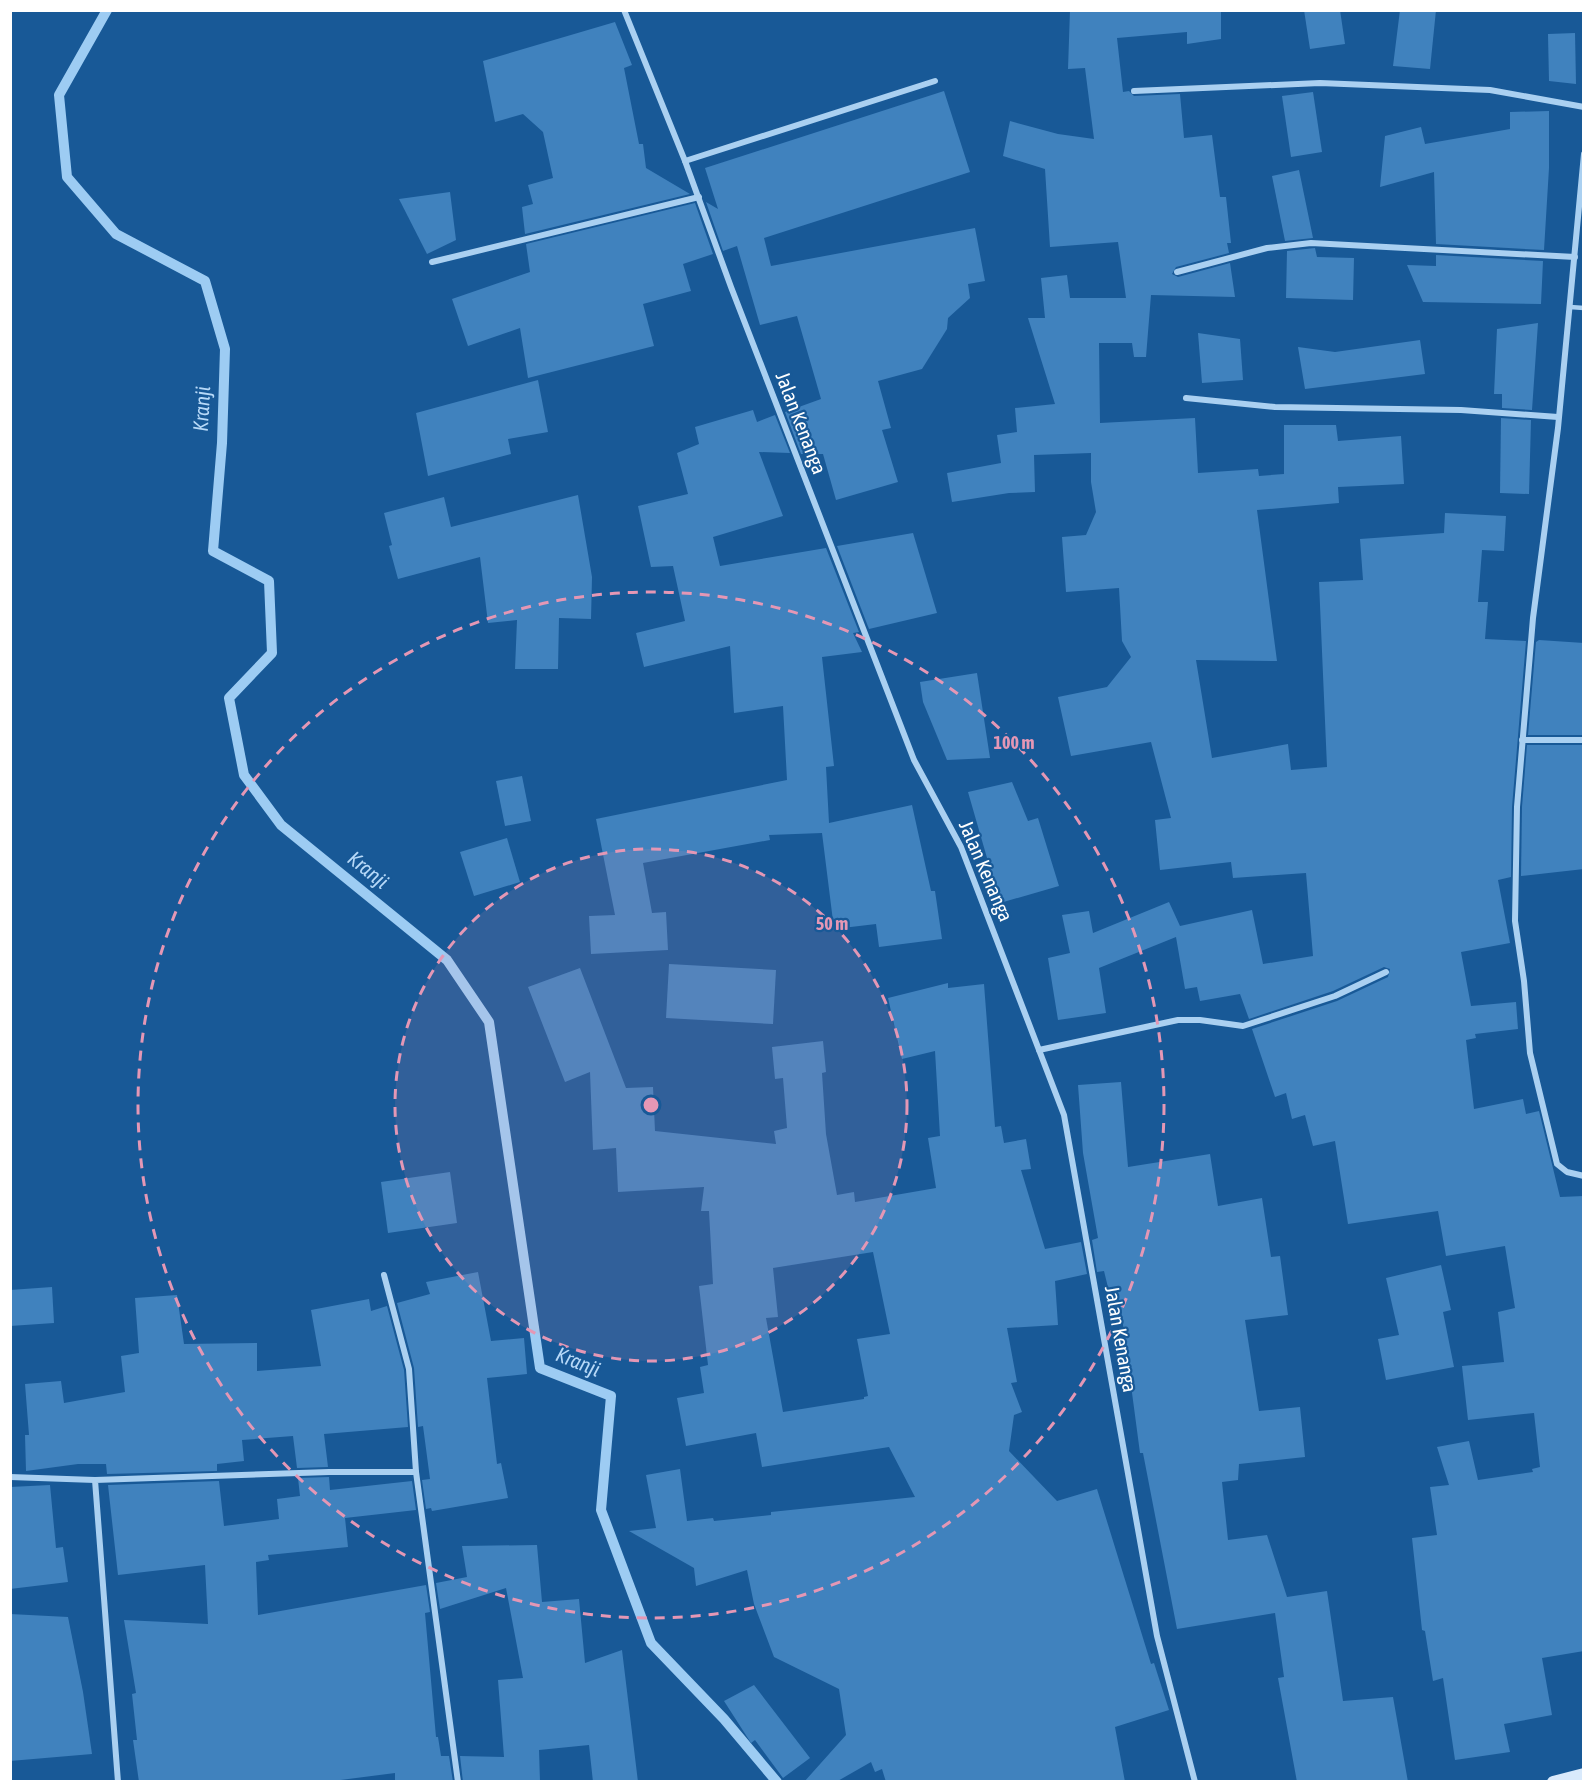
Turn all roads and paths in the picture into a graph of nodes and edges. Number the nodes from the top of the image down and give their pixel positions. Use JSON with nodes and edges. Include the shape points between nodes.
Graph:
{"nodes":[{"id":1,"x":624,"y":10,"type":"edge"},
{"id":2,"x":935,"y":81,"type":"dead end"},
{"id":3,"x":1134,"y":91,"type":"dead end"},
{"id":4,"x":1584,"y":107,"type":"edge"},
{"id":5,"x":1584,"y":154,"type":"edge"},
{"id":6,"x":685,"y":161,"type":"junction"},
{"id":7,"x":699,"y":197,"type":"junction"},
{"id":8,"x":1575,"y":257,"type":"junction"},
{"id":9,"x":432,"y":262,"type":"dead end"},
{"id":10,"x":1177,"y":272,"type":"dead end"},
{"id":11,"x":1569,"y":307,"type":"junction"},
{"id":12,"x":1584,"y":308,"type":"edge"},
{"id":13,"x":1186,"y":398,"type":"dead end"},
{"id":14,"x":1558,"y":417,"type":"junction"},
{"id":15,"x":1584,"y":740,"type":"edge"},
{"id":16,"x":1522,"y":741,"type":"junction"},
{"id":17,"x":1386,"y":972,"type":"dead end"},
{"id":18,"x":1039,"y":1050,"type":"junction"},
{"id":19,"x":1584,"y":1176,"type":"edge"},
{"id":20,"x":384,"y":1275,"type":"dead end"},
{"id":21,"x":416,"y":1472,"type":"junction"},
{"id":22,"x":10,"y":1477,"type":"edge"},
{"id":23,"x":95,"y":1480,"type":"junction"},
{"id":24,"x":1584,"y":1774,"type":"edge"},
{"id":25,"x":118,"y":1782,"type":"edge"},
{"id":26,"x":458,"y":1782,"type":"edge"},
{"id":27,"x":1196,"y":1782,"type":"edge"},
{"id":28,"x":1553,"y":1782,"type":"edge"}],
"edges":[{"from":1,"to":6,"type":"street","name":"Jalan Kenanga"},
{"from":2,"to":6,"type":"street"},
{"from":3,"to":4,"type":"street","via":[[1320,83],[1490,90]]},
{"from":5,"to":8,"type":"street"},
{"from":6,"to":7,"type":"street","name":"Jalan Kenanga"},
{"from":7,"to":9,"type":"street"},
{"from":7,"to":18,"type":"street","name":"Jalan Kenanga","via":[[914,760],[961,846]]},
{"from":8,"to":10,"type":"street","via":[[1311,243],[1267,248]]},
{"from":8,"to":11,"type":"street"},
{"from":11,"to":12,"type":"lane"},
{"from":11,"to":14,"type":"street"},
{"from":13,"to":14,"type":"street","via":[[1275,407],[1461,410]]},
{"from":14,"to":16,"type":"street"},
{"from":15,"to":16,"type":"street"},
{"from":16,"to":19,"type":"street","via":[[1515,921],[1530,1053],[1557,1164],[1567,1172]]},
{"from":17,"to":18,"type":"street","via":[[1335,996],[1244,1026],[1178,1020]]},
{"from":18,"to":27,"type":"street","name":"Jalan Kenanga","via":[[1064,1115],[1158,1636]]},
{"from":20,"to":21,"type":"street","via":[[409,1369]]},
{"from":21,"to":23,"type":"street"},
{"from":21,"to":26,"type":"street"},
{"from":22,"to":23,"type":"street"},
{"from":23,"to":25,"type":"street"},
{"from":24,"to":28,"type":"street"}]}
